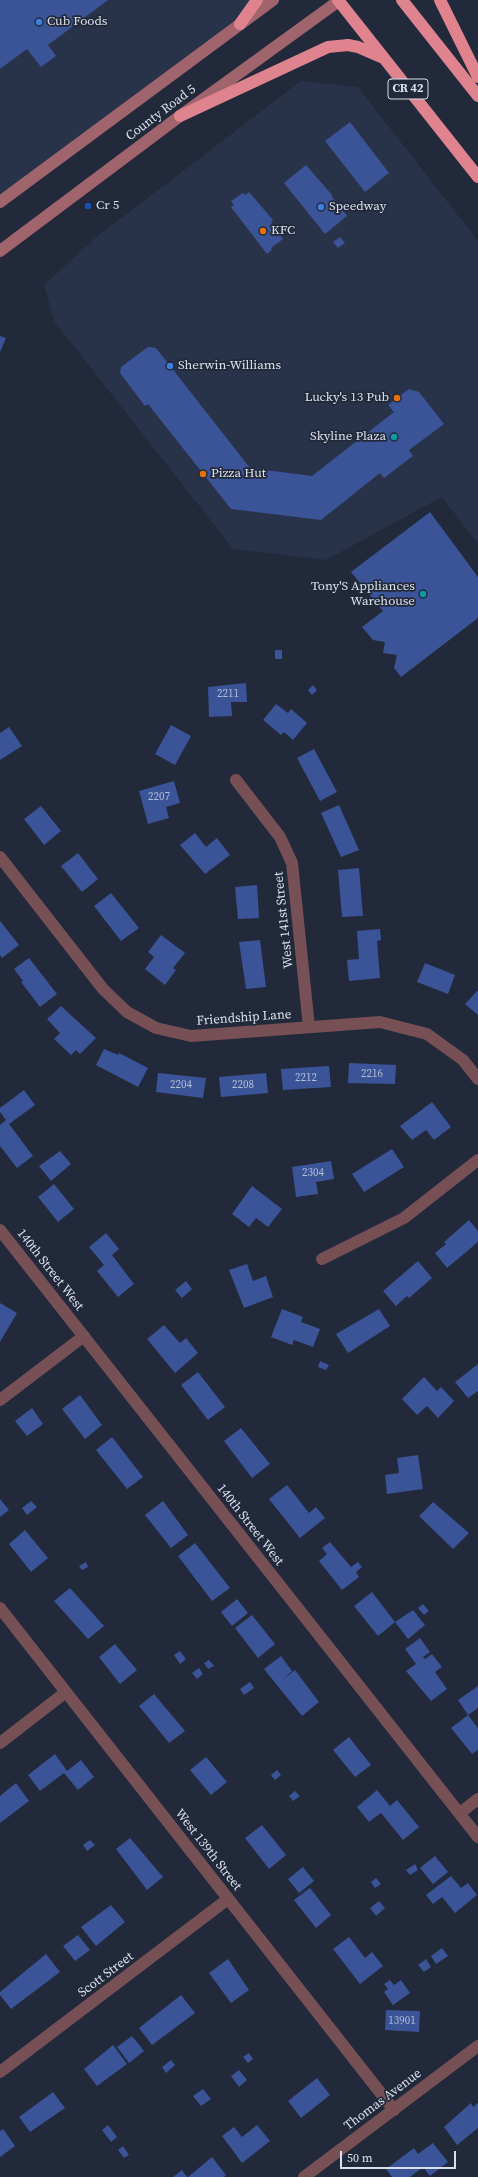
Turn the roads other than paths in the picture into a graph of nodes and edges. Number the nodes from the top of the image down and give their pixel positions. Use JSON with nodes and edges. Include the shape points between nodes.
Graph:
{"nodes":[{"id":1,"x":258,"y":0,"type":"edge"},
{"id":2,"x":273,"y":0,"type":"edge"},
{"id":3,"x":339,"y":0,"type":"edge"},
{"id":4,"x":402,"y":0,"type":"edge"},
{"id":5,"x":440,"y":0,"type":"edge"},
{"id":6,"x":240,"y":24,"type":"junction"},
{"id":7,"x":384,"y":59,"type":"junction"},
{"id":8,"x":478,"y":77,"type":"edge"},
{"id":9,"x":478,"y":96,"type":"edge"},
{"id":10,"x":180,"y":116,"type":"junction"},
{"id":11,"x":478,"y":177,"type":"edge"},
{"id":12,"x":0,"y":202,"type":"edge"},
{"id":13,"x":0,"y":252,"type":"edge"},
{"id":14,"x":236,"y":780,"type":"dead end"},
{"id":15,"x":0,"y":857,"type":"edge"},
{"id":16,"x":308,"y":1027,"type":"junction"},
{"id":17,"x":478,"y":1079,"type":"edge"},
{"id":18,"x":478,"y":1160,"type":"edge"},
{"id":19,"x":0,"y":1230,"type":"edge"},
{"id":20,"x":322,"y":1259,"type":"dead end"},
{"id":21,"x":84,"y":1336,"type":"junction"},
{"id":22,"x":0,"y":1400,"type":"edge"},
{"id":23,"x":0,"y":1608,"type":"edge"},
{"id":24,"x":66,"y":1692,"type":"junction"},
{"id":25,"x":0,"y":1743,"type":"edge"},
{"id":26,"x":478,"y":1799,"type":"edge"},
{"id":27,"x":460,"y":1813,"type":"junction"},
{"id":28,"x":478,"y":1837,"type":"edge"},
{"id":29,"x":228,"y":1899,"type":"junction"},
{"id":30,"x":478,"y":2046,"type":"edge"},
{"id":31,"x":0,"y":2072,"type":"edge"},
{"id":32,"x":394,"y":2110,"type":"junction"},
{"id":33,"x":304,"y":2177,"type":"edge"}],
"edges":[{"from":1,"to":6,"type":"highway"},
{"from":2,"to":6,"type":"main road","name":"County Road 5"},
{"from":3,"to":7,"type":"highway","number":"CR 42"},
{"from":3,"to":10,"type":"main road","name":"County Road 5"},
{"from":4,"to":9,"type":"highway"},
{"from":5,"to":8,"type":"highway"},
{"from":6,"to":12,"type":"main road","name":"County Road 5"},
{"from":7,"to":10,"type":"highway","via":[[348,44],[328,47]]},
{"from":7,"to":11,"type":"highway","number":"CR 42"},
{"from":10,"to":13,"type":"main road","name":"County Road 5"},
{"from":14,"to":16,"type":"street","name":"West 141st Street","via":[[280,837],[292,863]]},
{"from":15,"to":16,"type":"street","name":"Friendship Lane","via":[[103,989],[132,1016],[156,1028],[191,1036]]},
{"from":16,"to":17,"type":"street","name":"Friendship Lane","via":[[380,1022],[427,1034],[463,1060]]},
{"from":18,"to":20,"type":"street","via":[[404,1218]]},
{"from":19,"to":21,"type":"street","name":"140th Street West"},
{"from":21,"to":22,"type":"street"},
{"from":21,"to":27,"type":"street","name":"140th Street West"},
{"from":23,"to":24,"type":"street","name":"West 139th Street"},
{"from":24,"to":25,"type":"street"},
{"from":24,"to":29,"type":"street","name":"West 139th Street"},
{"from":26,"to":27,"type":"street"},
{"from":27,"to":28,"type":"street","name":"140th Street West"},
{"from":29,"to":31,"type":"street","name":"Scott Street"},
{"from":29,"to":32,"type":"street","name":"West 139th Street"},
{"from":30,"to":32,"type":"street","name":"Thomas Avenue"},
{"from":32,"to":33,"type":"street","name":"Thomas Avenue"}]}
